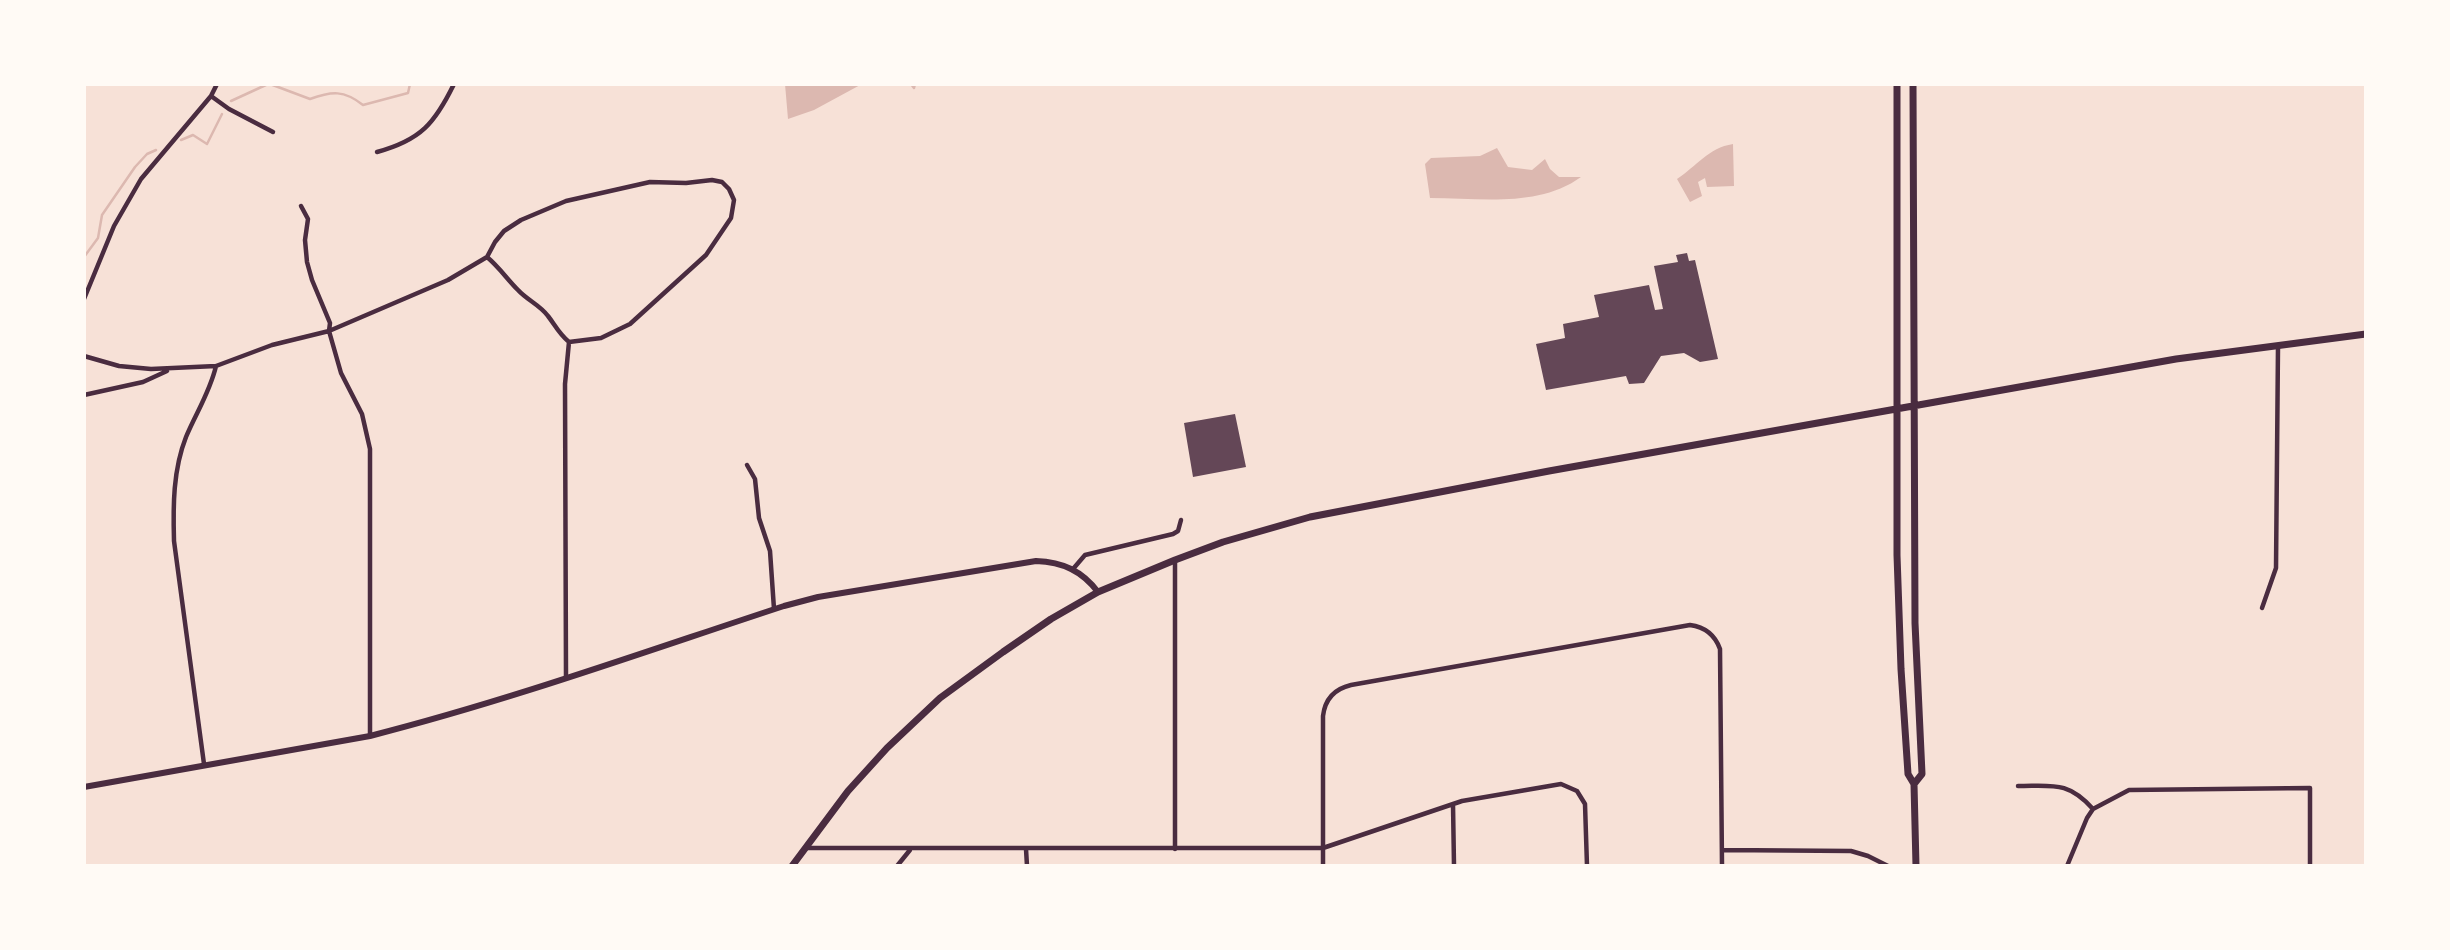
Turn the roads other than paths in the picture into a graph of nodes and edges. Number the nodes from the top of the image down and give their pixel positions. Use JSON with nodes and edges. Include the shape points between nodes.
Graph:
{"nodes":[{"id":1,"x":454,"y":84,"type":"edge"},
{"id":2,"x":1897,"y":84,"type":"edge"},
{"id":3,"x":1913,"y":84,"type":"edge"},
{"id":4,"x":218,"y":85,"type":"edge"},
{"id":5,"x":211,"y":96,"type":"junction"},
{"id":6,"x":273,"y":132,"type":"dead end"},
{"id":7,"x":377,"y":152,"type":"dead end"},
{"id":8,"x":300,"y":206,"type":"dead end"},
{"id":9,"x":487,"y":257,"type":"junction"},
{"id":10,"x":84,"y":299,"type":"edge"},
{"id":11,"x":330,"y":331,"type":"junction"},
{"id":12,"x":2366,"y":334,"type":"edge"},
{"id":13,"x":569,"y":342,"type":"junction"},
{"id":14,"x":2278,"y":346,"type":"junction"},
{"id":15,"x":84,"y":356,"type":"edge"},
{"id":16,"x":216,"y":366,"type":"junction"},
{"id":17,"x":172,"y":370,"type":"junction"},
{"id":18,"x":84,"y":395,"type":"edge"},
{"id":19,"x":1915,"y":406,"type":"junction"},
{"id":20,"x":1897,"y":409,"type":"junction"},
{"id":21,"x":747,"y":466,"type":"dead end"},
{"id":22,"x":1181,"y":520,"type":"dead end"},
{"id":23,"x":1175,"y":559,"type":"junction"},
{"id":24,"x":1073,"y":569,"type":"junction"},
{"id":25,"x":1098,"y":593,"type":"junction"},
{"id":26,"x":2262,"y":608,"type":"dead end"},
{"id":27,"x":774,"y":609,"type":"junction"},
{"id":28,"x":566,"y":679,"type":"junction"},
{"id":29,"x":370,"y":736,"type":"junction"},
{"id":30,"x":204,"y":764,"type":"junction"},
{"id":31,"x":1914,"y":784,"type":"junction"},
{"id":32,"x":2018,"y":786,"type":"dead end"},
{"id":33,"x":84,"y":787,"type":"edge"},
{"id":34,"x":1453,"y":804,"type":"junction"},
{"id":35,"x":2092,"y":809,"type":"junction"},
{"id":36,"x":805,"y":848,"type":"junction"},
{"id":37,"x":1323,"y":848,"type":"junction"},
{"id":38,"x":910,"y":849,"type":"junction"},
{"id":39,"x":1026,"y":849,"type":"junction"},
{"id":40,"x":1175,"y":849,"type":"junction"},
{"id":41,"x":1722,"y":850,"type":"junction"},
{"id":42,"x":792,"y":866,"type":"edge"},
{"id":43,"x":897,"y":866,"type":"edge"},
{"id":44,"x":1027,"y":866,"type":"edge"},
{"id":45,"x":1323,"y":866,"type":"edge"},
{"id":46,"x":1454,"y":866,"type":"edge"},
{"id":47,"x":1587,"y":866,"type":"edge"},
{"id":48,"x":1722,"y":866,"type":"edge"},
{"id":49,"x":1888,"y":866,"type":"edge"},
{"id":50,"x":1916,"y":866,"type":"edge"},
{"id":51,"x":2067,"y":866,"type":"edge"},
{"id":52,"x":2310,"y":866,"type":"edge"}],
"edges":[{"from":1,"to":7,"type":"street","via":[[426,129],[396,147]]},
{"from":2,"to":20,"type":"main road"},
{"from":3,"to":19,"type":"main road"},
{"from":4,"to":5,"type":"street"},
{"from":5,"to":6,"type":"street"},
{"from":5,"to":10,"type":"street","via":[[141,180],[114,226]]},
{"from":8,"to":11,"type":"street","via":[[308,219],[307,262]]},
{"from":9,"to":11,"type":"street","via":[[448,280]]},
{"from":9,"to":13,"type":"street","via":[[548,315]]},
{"from":9,"to":13,"type":"street","via":[[504,231],[566,201],[650,182],[712,180],[729,189],[734,200],[731,218],[706,255],[630,324],[601,338]]},
{"from":11,"to":16,"type":"street","via":[[272,345]]},
{"from":11,"to":29,"type":"street","via":[[341,373],[362,414],[370,449]]},
{"from":12,"to":14,"type":"main road"},
{"from":13,"to":28,"type":"street","via":[[565,384]]},
{"from":14,"to":19,"type":"main road","via":[[2176,359]]},
{"from":14,"to":26,"type":"street","via":[[2276,568]]},
{"from":15,"to":17,"type":"street","via":[[119,366]]},
{"from":16,"to":17,"type":"street"},
{"from":16,"to":30,"type":"street","via":[[186,438],[173,512]]},
{"from":17,"to":18,"type":"street","via":[[143,382]]},
{"from":19,"to":20,"type":"main road"},
{"from":19,"to":31,"type":"main road","via":[[1914,623],[1922,774]]},
{"from":20,"to":23,"type":"main road","via":[[1310,517]]},
{"from":20,"to":31,"type":"main road","via":[[1901,668],[1908,774]]},
{"from":21,"to":27,"type":"street","via":[[756,482],[759,518],[770,551]]},
{"from":22,"to":24,"type":"street","via":[[1173,534],[1082,556]]},
{"from":23,"to":25,"type":"main road"},
{"from":23,"to":40,"type":"street"},
{"from":24,"to":25,"type":"street"},
{"from":24,"to":27,"type":"street","via":[[1046,561],[1015,563],[818,597]]},
{"from":25,"to":36,"type":"main road","via":[[1003,652],[936,702],[848,791]]},
{"from":27,"to":28,"type":"street"},
{"from":28,"to":29,"type":"street"},
{"from":29,"to":30,"type":"street"},
{"from":30,"to":33,"type":"street"},
{"from":31,"to":50,"type":"main road"},
{"from":32,"to":35,"type":"street","via":[[2064,787],[2080,795]]},
{"from":34,"to":37,"type":"street"},
{"from":34,"to":46,"type":"street"},
{"from":34,"to":47,"type":"street","via":[[1566,785],[1584,800]]},
{"from":35,"to":51,"type":"street"},
{"from":35,"to":52,"type":"street","via":[[2129,790],[2310,788]]},
{"from":36,"to":38,"type":"street"},
{"from":36,"to":42,"type":"main road"},
{"from":37,"to":40,"type":"street"},
{"from":37,"to":41,"type":"street","via":[[1323,716],[1331,695],[1339,689],[1694,625],[1709,632],[1720,653]]},
{"from":37,"to":45,"type":"street"},
{"from":38,"to":39,"type":"street"},
{"from":38,"to":43,"type":"street"},
{"from":39,"to":40,"type":"street"},
{"from":39,"to":44,"type":"street"},
{"from":41,"to":48,"type":"street"},
{"from":41,"to":49,"type":"street","via":[[1854,852]]}]}
